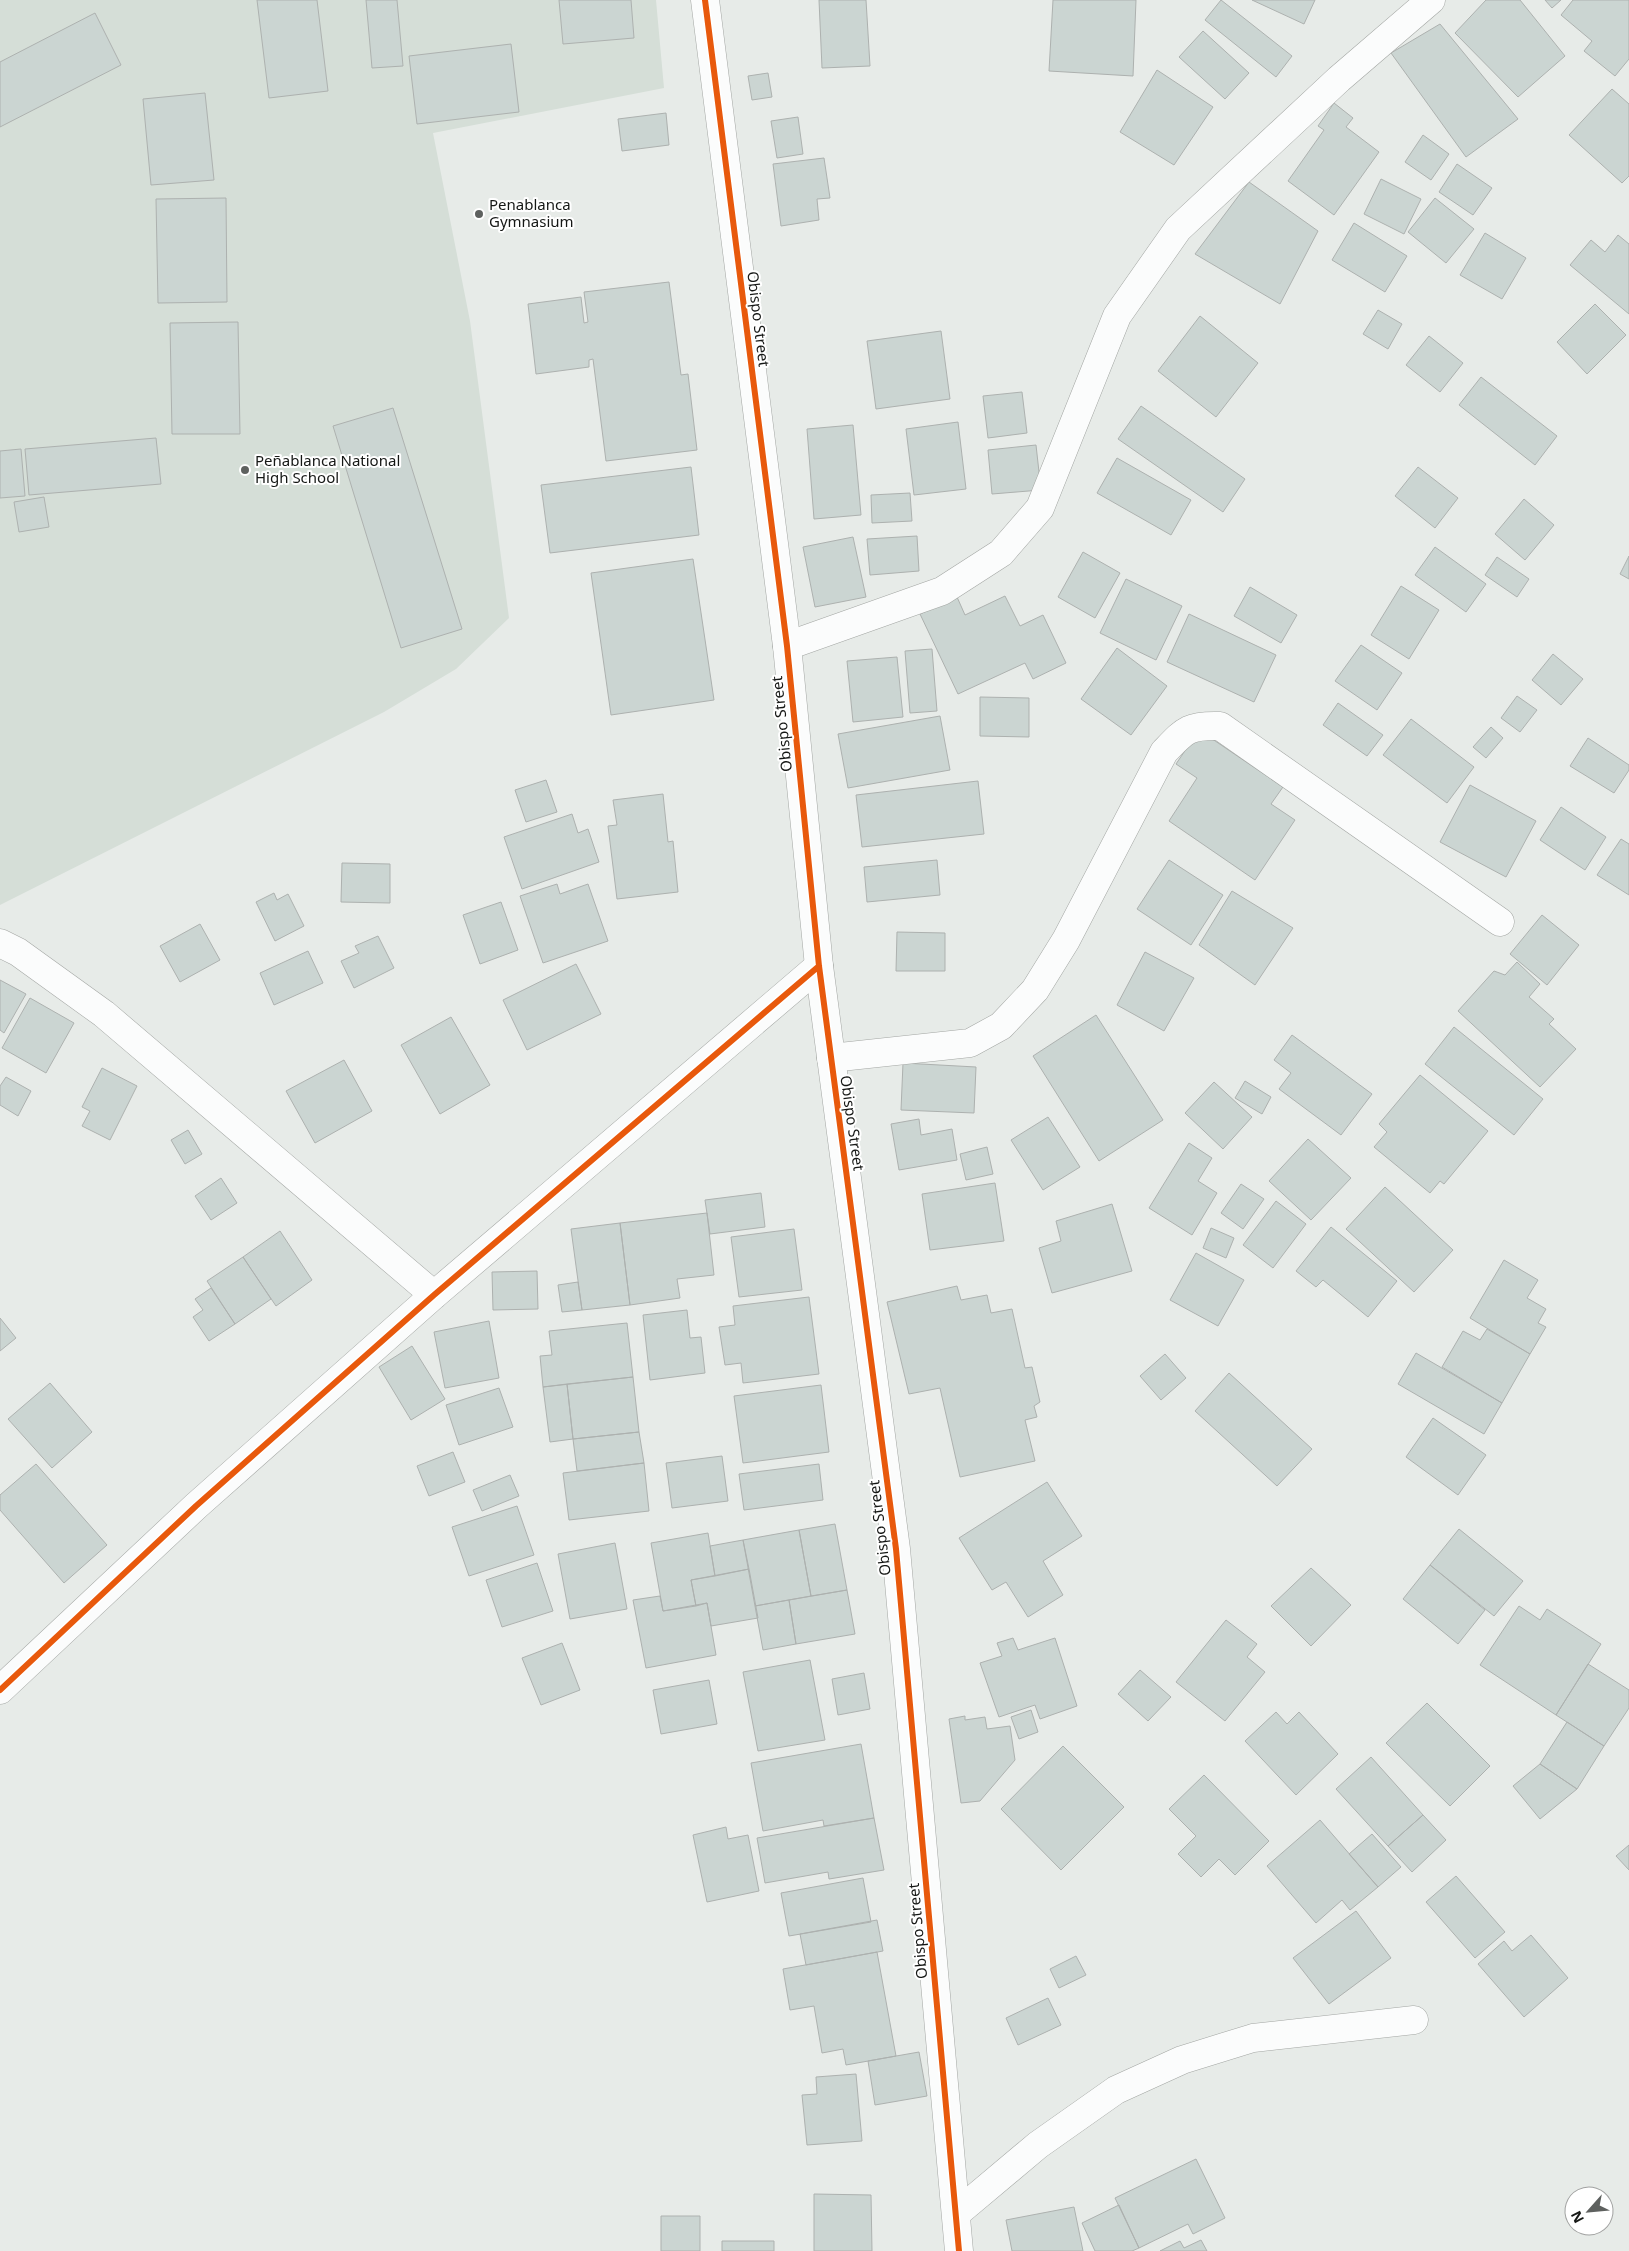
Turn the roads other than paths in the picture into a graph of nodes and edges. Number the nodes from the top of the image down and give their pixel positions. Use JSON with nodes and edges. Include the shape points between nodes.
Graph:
{"nodes":[{"id":1,"x":705,"y":0,"type":"edge"},
{"id":2,"x":1431,"y":0,"type":"edge"},
{"id":3,"x":787,"y":646,"type":"junction"},
{"id":4,"x":1500,"y":922,"type":"dead end"},
{"id":5,"x":6,"y":953,"type":"edge"},
{"id":6,"x":819,"y":966,"type":"junction"},
{"id":7,"x":831,"y":1058,"type":"junction"},
{"id":8,"x":434,"y":1295,"type":"junction"},
{"id":9,"x":0,"y":1690,"type":"edge"},
{"id":10,"x":1414,"y":2020,"type":"dead end"},
{"id":11,"x":957,"y":2213,"type":"junction"},
{"id":12,"x":959,"y":2251,"type":"edge"}],
"edges":[{"from":1,"to":3,"type":"street","name":"Obispo Street"},
{"from":2,"to":3,"type":"street","via":[[1339,79],[1178,229],[1117,316],[1040,508],[1001,553],[942,591]]},
{"from":3,"to":6,"type":"street","name":"Obispo Street"},
{"from":4,"to":7,"type":"street","via":[[1220,726],[1199,725],[1182,733],[1164,752],[1066,940],[1035,990],[1001,1026],[970,1043]]},
{"from":5,"to":8,"type":"street","via":[[104,1014]]},
{"from":6,"to":7,"type":"street","name":"Obispo Street"},
{"from":6,"to":8,"type":"street"},
{"from":7,"to":11,"type":"street","name":"Obispo Street","via":[[896,1549]]},
{"from":8,"to":9,"type":"street","via":[[196,1506]]},
{"from":10,"to":11,"type":"street","via":[[1253,2038],[1182,2060],[1116,2090],[1038,2145]]},
{"from":11,"to":12,"type":"street","name":"Obispo Street"}]}
